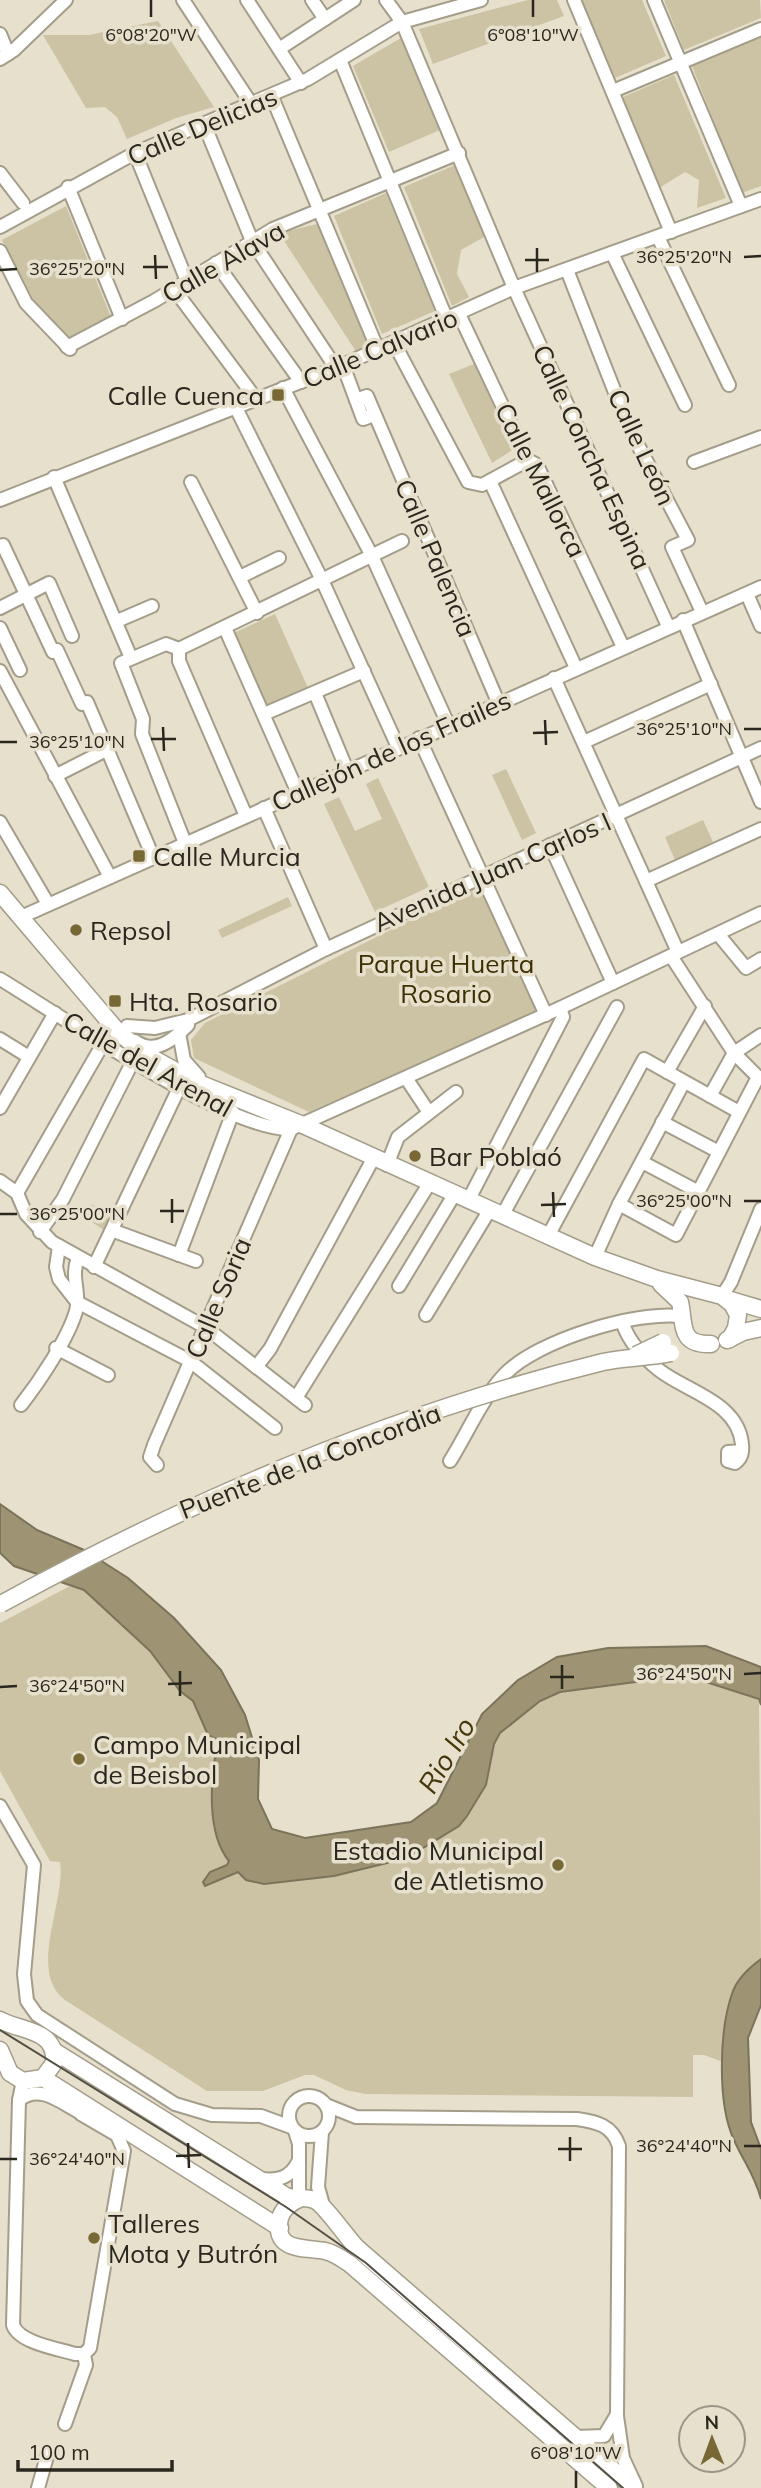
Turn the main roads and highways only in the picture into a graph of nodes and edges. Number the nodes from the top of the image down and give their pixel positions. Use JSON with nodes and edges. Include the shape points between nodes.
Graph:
{"nodes":[{"id":1,"x":0,"y":893,"type":"edge"},
{"id":2,"x":24,"y":921,"type":"junction"},
{"id":3,"x":155,"y":1055,"type":"junction"},
{"id":4,"x":657,"y":1279,"type":"junction"},
{"id":5,"x":722,"y":1297,"type":"junction"},
{"id":6,"x":761,"y":1309,"type":"edge"},
{"id":7,"x":681,"y":1317,"type":"junction"},
{"id":8,"x":761,"y":1328,"type":"edge"},
{"id":9,"x":730,"y":1339,"type":"junction"},
{"id":10,"x":711,"y":1344,"type":"junction"},
{"id":11,"x":667,"y":1348,"type":"junction"},
{"id":12,"x":1,"y":1604,"type":"edge"},
{"id":13,"x":0,"y":2020,"type":"edge"},
{"id":14,"x":27,"y":2032,"type":"junction"},
{"id":15,"x":54,"y":2051,"type":"junction"},
{"id":16,"x":7,"y":2067,"type":"edge"},
{"id":17,"x":43,"y":2078,"type":"junction"},
{"id":18,"x":299,"y":2199,"type":"junction"},
{"id":19,"x":332,"y":2221,"type":"junction"},
{"id":20,"x":280,"y":2228,"type":"junction"},
{"id":21,"x":312,"y":2250,"type":"junction"},
{"id":22,"x":609,"y":2488,"type":"edge"},
{"id":23,"x":636,"y":2488,"type":"edge"}],
"edges":[{"from":1,"to":2,"type":"main road"},
{"from":2,"to":3,"type":"main road","via":[[48,940]]},
{"from":2,"to":3,"type":"main road","via":[[108,1021],[133,1046]]},
{"from":3,"to":4,"type":"main road","via":[[196,1082],[202,1080],[297,1127]]},
{"from":4,"to":5,"type":"main road"},
{"from":4,"to":7,"type":"main road","via":[[680,1303]]},
{"from":5,"to":6,"type":"main road"},
{"from":5,"to":7,"type":"main road","via":[[694,1297]]},
{"from":5,"to":9,"type":"main road","via":[[737,1315]]},
{"from":7,"to":10,"type":"main road","via":[[689,1338]]},
{"from":7,"to":11,"type":"main road"},
{"from":8,"to":9,"type":"main road"},
{"from":9,"to":10,"type":"main road"},
{"from":10,"to":11,"type":"main road","name":"Puente de la Concordia"},
{"from":11,"to":12,"type":"main road","name":"Puente de la Concordia","bridge":true,"via":[[502,1389],[328,1448],[159,1521]]},
{"from":13,"to":14,"type":"main road"},
{"from":14,"to":15,"type":"main road","via":[[44,2036]]},
{"from":14,"to":16,"type":"main road","via":[[11,2039]]},
{"from":15,"to":17,"type":"main road","via":[[53,2066]]},
{"from":15,"to":18,"type":"main road","via":[[286,2196]]},
{"from":16,"to":17,"type":"main road"},
{"from":17,"to":20,"type":"main road"},
{"from":18,"to":19,"type":"main road","via":[[323,2204]]},
{"from":18,"to":20,"type":"main road","via":[[283,2211]]},
{"from":19,"to":21,"type":"main road","via":[[326,2241]]},
{"from":19,"to":23,"type":"main road","via":[[356,2247]]},
{"from":20,"to":21,"type":"main road","via":[[284,2240],[294,2248]]},
{"from":21,"to":22,"type":"main road","via":[[335,2254],[379,2286]]}]}
